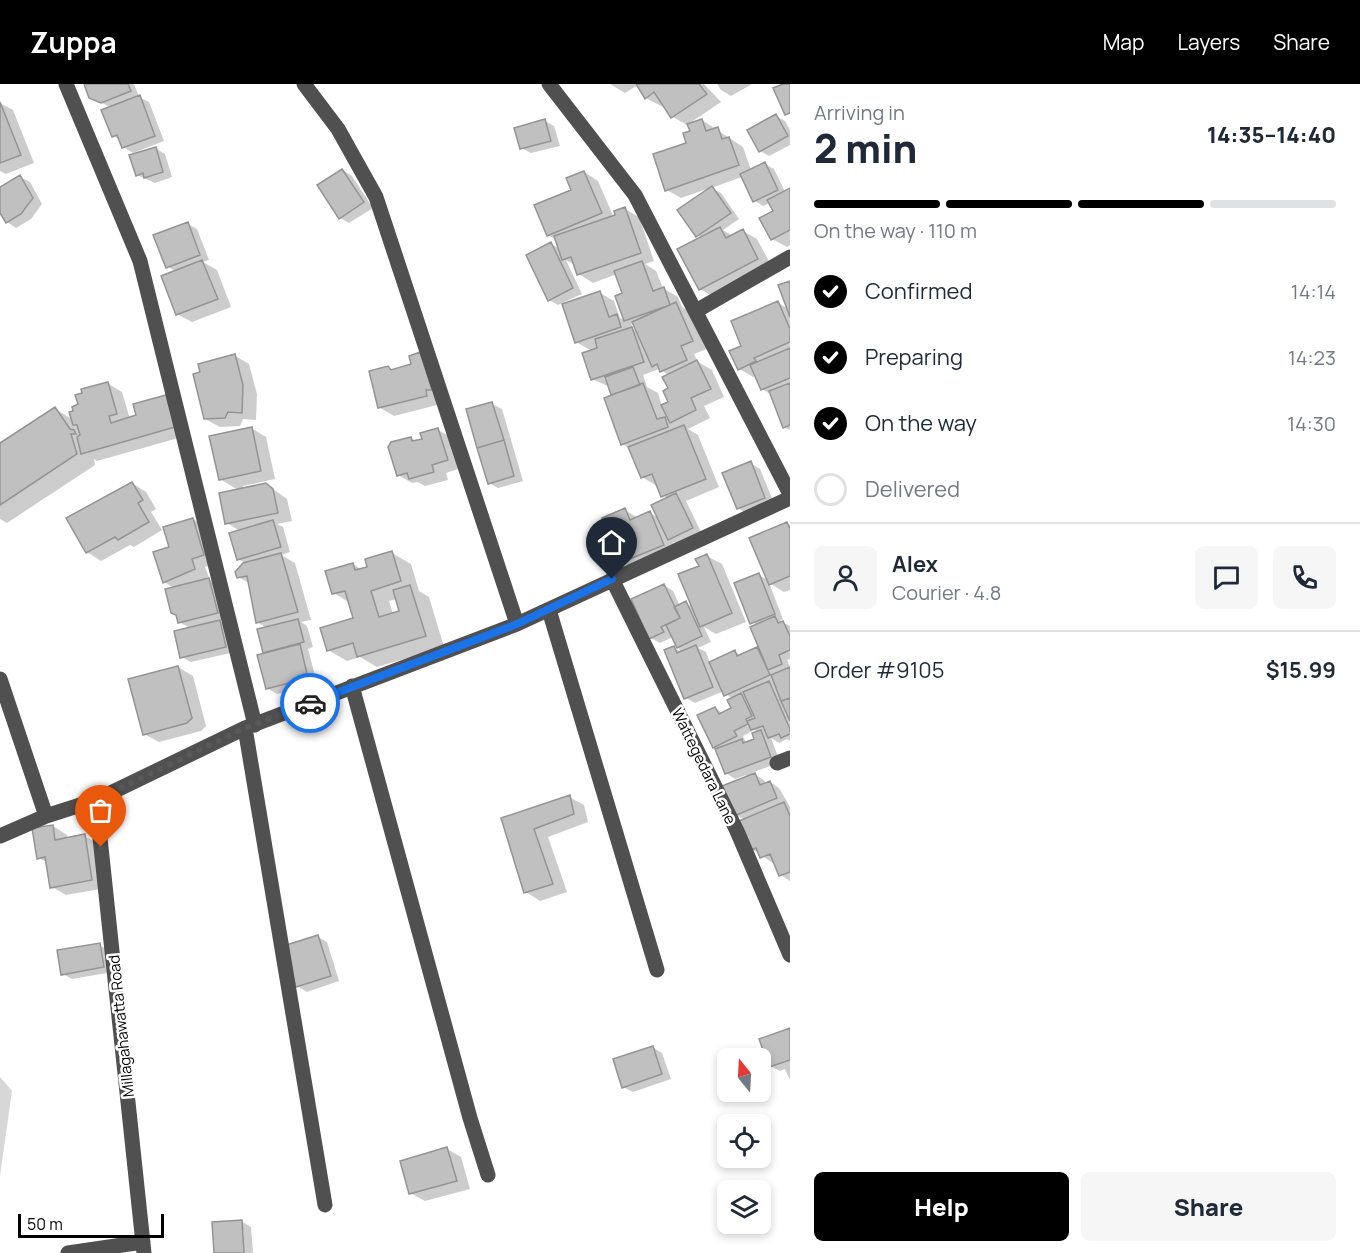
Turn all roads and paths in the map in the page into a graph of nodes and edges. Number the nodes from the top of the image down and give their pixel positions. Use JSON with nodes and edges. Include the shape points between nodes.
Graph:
{"nodes":[{"id":1,"x":66,"y":84,"type":"edge"},
{"id":2,"x":304,"y":84,"type":"edge"},
{"id":3,"x":549,"y":84,"type":"edge"},
{"id":4,"x":790,"y":257,"type":"edge"},
{"id":5,"x":696,"y":311,"type":"junction"},
{"id":6,"x":790,"y":496,"type":"edge"},
{"id":7,"x":612,"y":579,"type":"junction"},
{"id":8,"x":549,"y":610,"type":"junction"},
{"id":9,"x":517,"y":624,"type":"junction"},
{"id":10,"x":0,"y":679,"type":"edge"},
{"id":11,"x":352,"y":686,"type":"junction"},
{"id":12,"x":250,"y":726,"type":"junction"},
{"id":13,"x":96,"y":800,"type":"junction"},
{"id":14,"x":46,"y":816,"type":"junction"},
{"id":15,"x":0,"y":836,"type":"edge"},
{"id":16,"x":790,"y":955,"type":"edge"},
{"id":17,"x":657,"y":970,"type":"dead end"},
{"id":18,"x":488,"y":1175,"type":"dead end"},
{"id":19,"x":325,"y":1206,"type":"dead end"},
{"id":20,"x":144,"y":1248,"type":"edge"},
{"id":21,"x":68,"y":1253,"type":"edge"}],
"edges":[{"from":1,"to":12,"type":"street","via":[[141,261]]},
{"from":2,"to":9,"type":"street","via":[[338,129],[376,197]]},
{"from":3,"to":5,"type":"street","via":[[635,195]]},
{"from":4,"to":5,"type":"street"},
{"from":5,"to":6,"type":"street"},
{"from":6,"to":7,"type":"street"},
{"from":7,"to":8,"type":"street"},
{"from":7,"to":16,"type":"street","name":"Wattegedara Lane","via":[[736,831]]},
{"from":8,"to":9,"type":"street"},
{"from":8,"to":17,"type":"street"},
{"from":9,"to":11,"type":"street"},
{"from":10,"to":14,"type":"street"},
{"from":11,"to":12,"type":"street"},
{"from":11,"to":18,"type":"street"},
{"from":12,"to":13,"type":"street"},
{"from":12,"to":19,"type":"street"},
{"from":13,"to":14,"type":"street"},
{"from":13,"to":20,"type":"street","name":"Millagahawatta Road"},
{"from":14,"to":15,"type":"street"},
{"from":20,"to":21,"type":"street"}]}
